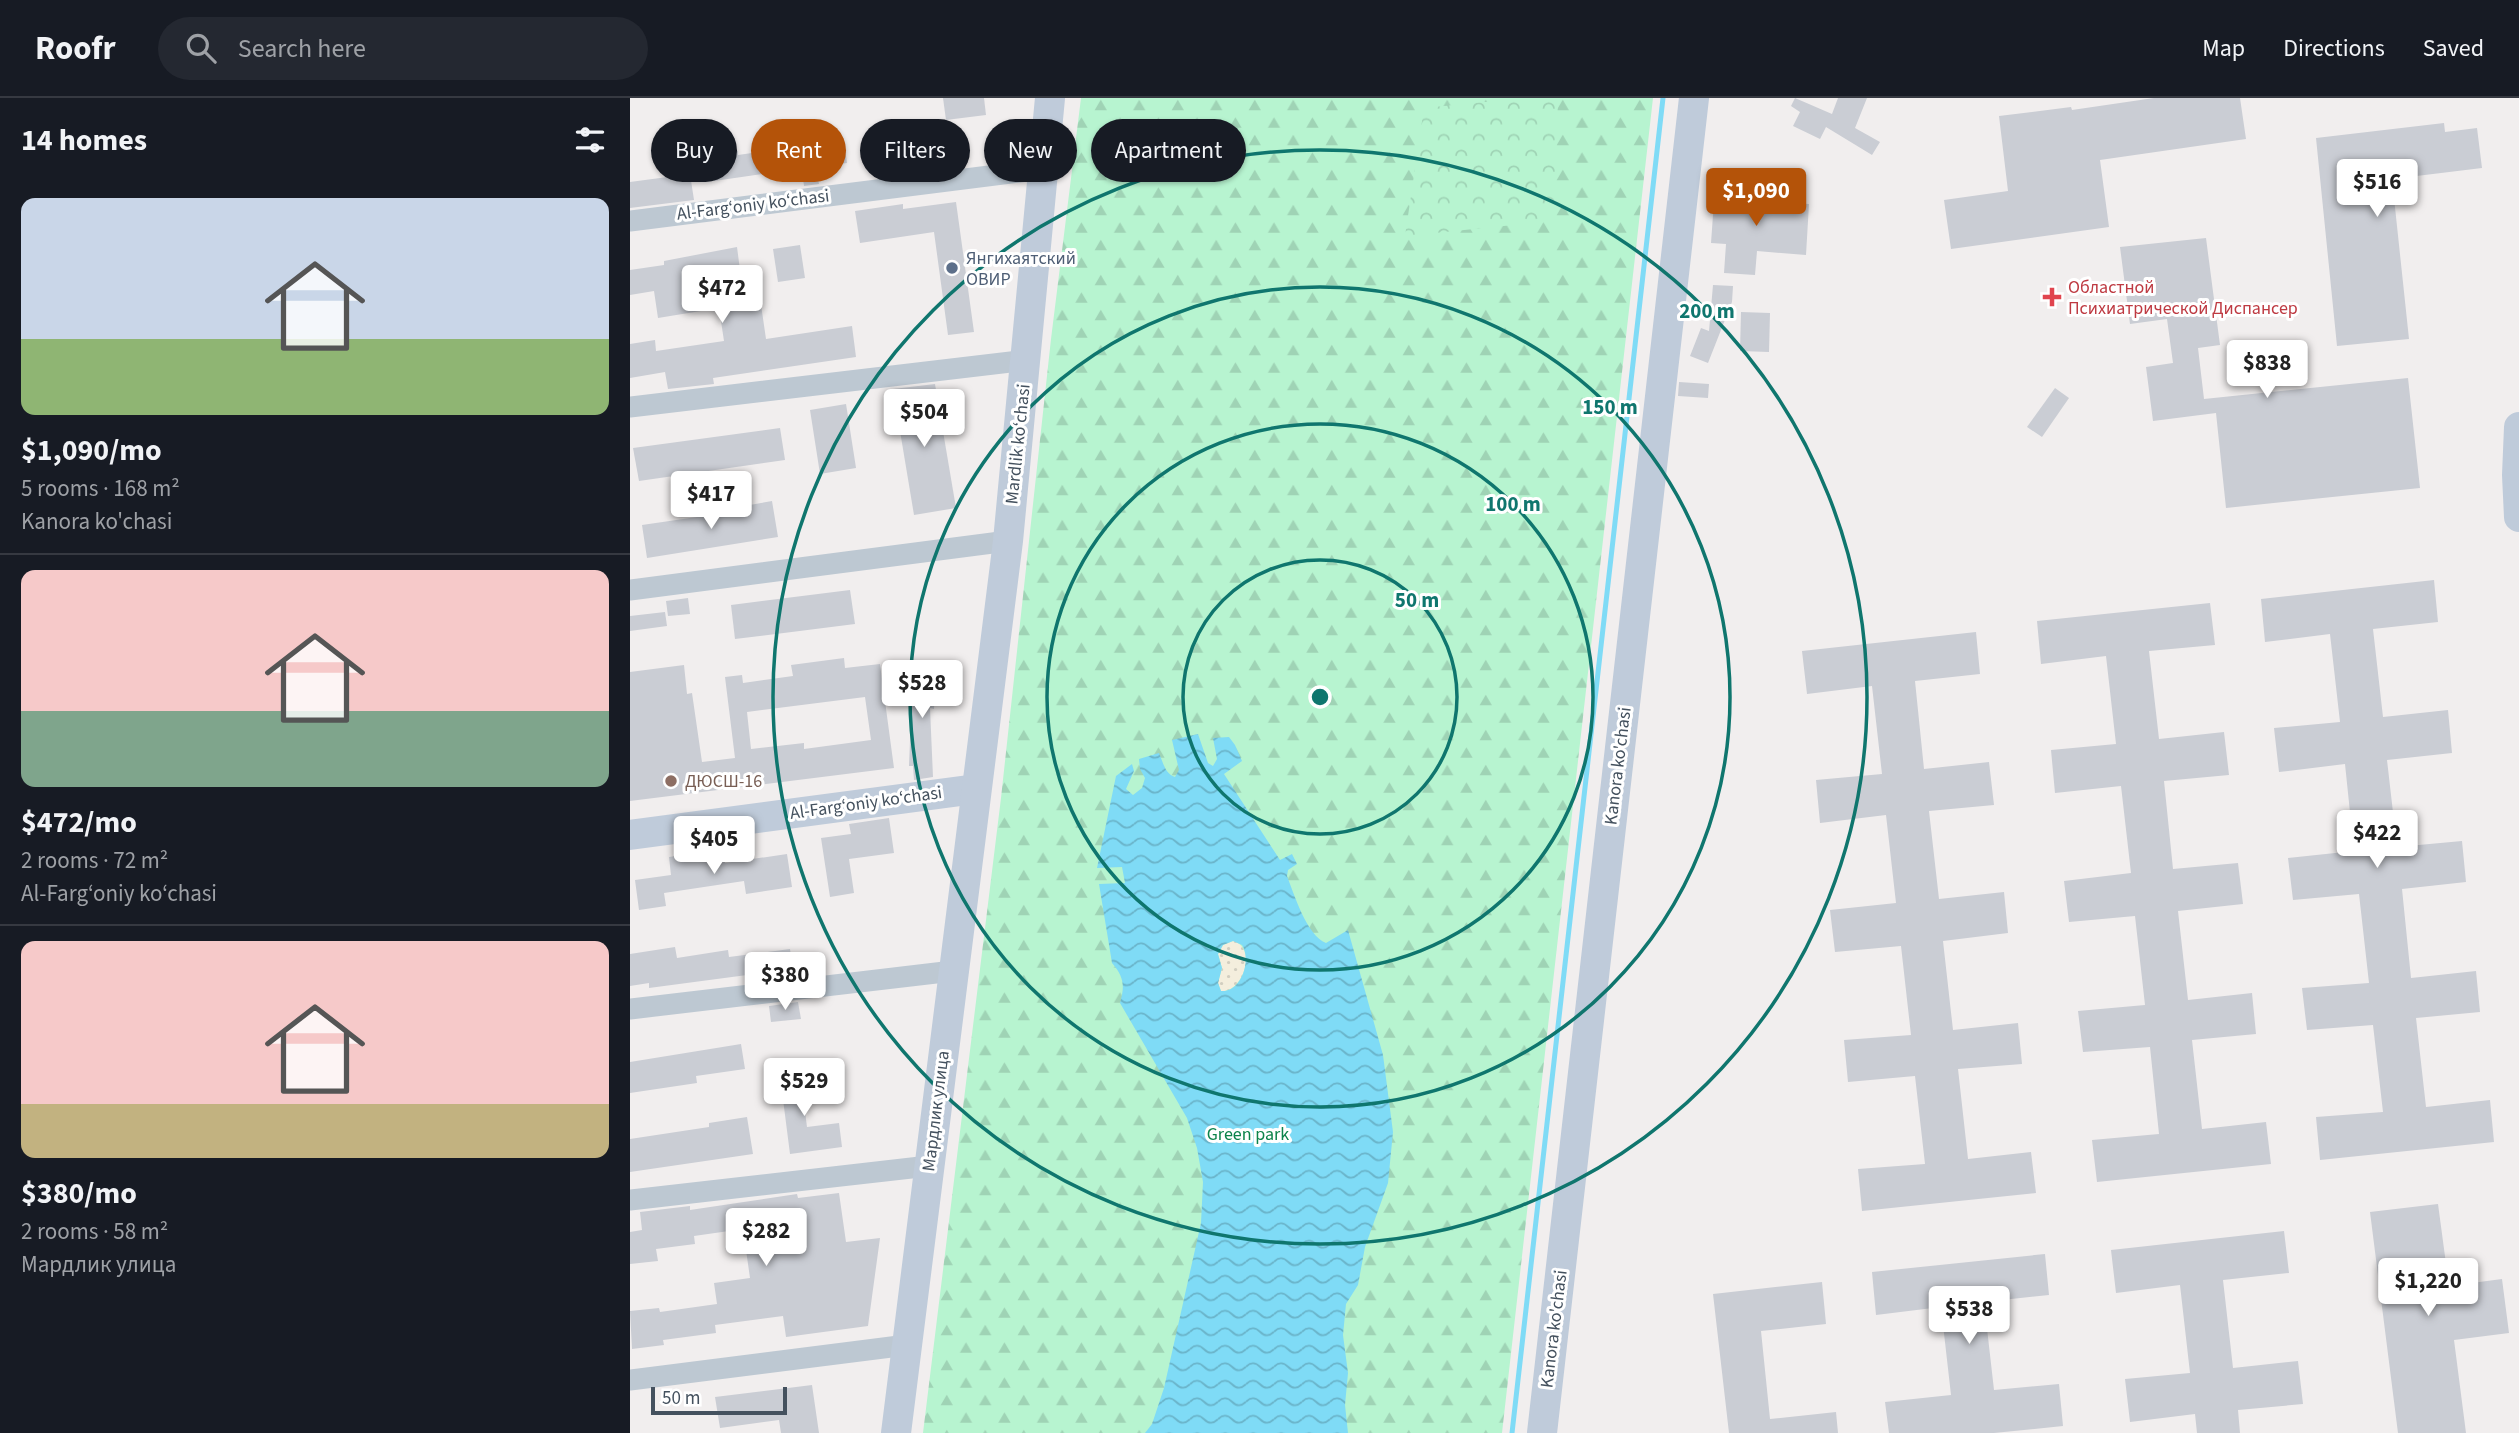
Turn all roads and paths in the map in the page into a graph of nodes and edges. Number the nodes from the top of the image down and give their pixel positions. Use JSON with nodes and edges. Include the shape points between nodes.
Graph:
{"nodes":[{"id":1,"x":1050,"y":98,"type":"edge"},
{"id":2,"x":1694,"y":98,"type":"edge"},
{"id":3,"x":1048,"y":119,"type":"edge"},
{"id":4,"x":984,"y":176,"type":"edge"},
{"id":5,"x":1043,"y":182,"type":"edge"},
{"id":6,"x":630,"y":220,"type":"edge"},
{"id":7,"x":1027,"y":360,"type":"junction"},
{"id":8,"x":630,"y":407,"type":"edge"},
{"id":9,"x":2519,"y":427,"type":"edge"},
{"id":10,"x":2519,"y":517,"type":"edge"},
{"id":11,"x":1008,"y":541,"type":"junction"},
{"id":12,"x":630,"y":590,"type":"edge"},
{"id":13,"x":976,"y":789,"type":"junction"},
{"id":14,"x":630,"y":835,"type":"edge"},
{"id":15,"x":953,"y":971,"type":"junction"},
{"id":16,"x":630,"y":1009,"type":"edge"},
{"id":17,"x":929,"y":1166,"type":"junction"},
{"id":18,"x":630,"y":1200,"type":"edge"},
{"id":19,"x":906,"y":1345,"type":"junction"},
{"id":20,"x":630,"y":1380,"type":"edge"},
{"id":21,"x":896,"y":1433,"type":"edge"},
{"id":22,"x":1542,"y":1433,"type":"edge"}],
"edges":[{"from":1,"to":3,"type":"street","name":"Mardlik ko‘chasi"},
{"from":2,"to":22,"type":"street","name":"Kanora ko'chasi"},
{"from":4,"to":6,"type":"street","name":"Al-Farg‘oniy ko‘chasi"},
{"from":5,"to":7,"type":"street","name":"Mardlik ko‘chasi"},
{"from":7,"to":8,"type":"street"},
{"from":7,"to":11,"type":"street","name":"Mardlik ko‘chasi"},
{"from":9,"to":10,"type":"street"},
{"from":11,"to":12,"type":"street"},
{"from":11,"to":13,"type":"street","name":"Mardlik ko‘chasi"},
{"from":13,"to":14,"type":"street","name":"Al-Farg‘oniy ko‘chasi"},
{"from":13,"to":15,"type":"street","name":"Мардлик улица"},
{"from":15,"to":16,"type":"street"},
{"from":15,"to":17,"type":"street","name":"Мардлик улица"},
{"from":17,"to":18,"type":"street"},
{"from":17,"to":19,"type":"street","name":"Мардлик улица"},
{"from":19,"to":20,"type":"street"},
{"from":19,"to":21,"type":"street","name":"Мардлик улица"}]}
